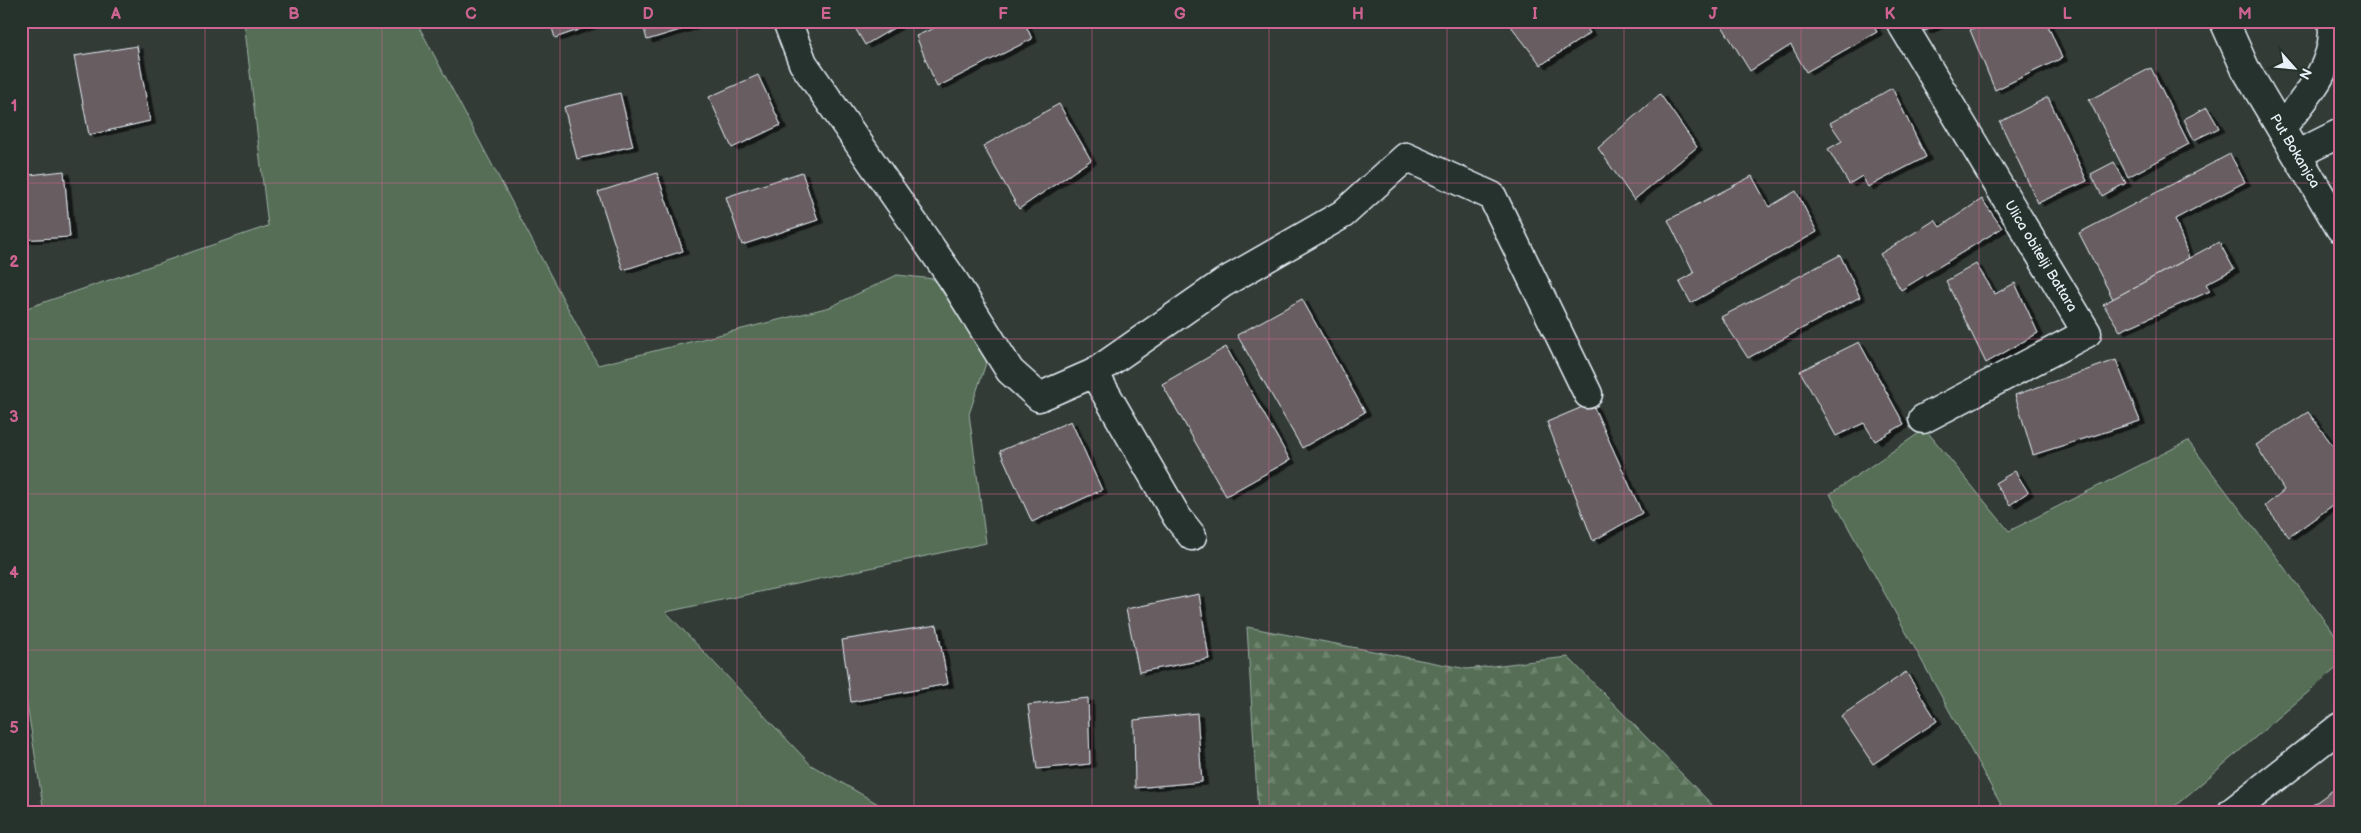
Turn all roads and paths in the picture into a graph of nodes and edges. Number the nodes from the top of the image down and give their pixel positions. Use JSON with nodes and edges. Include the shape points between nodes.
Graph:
{"nodes":[{"id":1,"x":787,"y":21,"type":"edge"},
{"id":2,"x":1900,"y":21,"type":"edge"},
{"id":3,"x":2224,"y":21,"type":"edge"},
{"id":4,"x":2332,"y":21,"type":"edge"},
{"id":5,"x":2281,"y":128,"type":"junction"},
{"id":6,"x":2340,"y":132,"type":"edge"},
{"id":7,"x":2298,"y":154,"type":"junction"},
{"id":8,"x":2340,"y":228,"type":"edge"},
{"id":9,"x":1094,"y":373,"type":"junction"},
{"id":10,"x":1588,"y":394,"type":"dead end"},
{"id":11,"x":1923,"y":419,"type":"dead end"},
{"id":12,"x":1192,"y":536,"type":"dead end"},
{"id":13,"x":2340,"y":727,"type":"edge"},
{"id":14,"x":2232,"y":812,"type":"edge"}],
"edges":[{"from":1,"to":9,"type":"street","via":[[803,63],[954,281],[1010,371],[1039,397]]},
{"from":2,"to":11,"type":"street","name":"Ulica obitelji Battara","via":[[2087,333]]},
{"from":3,"to":5,"type":"street","name":"Put Bokanjca","via":[[2245,68]]},
{"from":4,"to":5,"type":"street","via":[[2329,57],[2309,93]]},
{"from":5,"to":7,"type":"street","name":"Put Bokanjca"},
{"from":6,"to":7,"type":"street"},
{"from":7,"to":8,"type":"street","name":"Put Bokanjca"},
{"from":9,"to":10,"type":"street","via":[[1223,283],[1343,214],[1406,158],[1492,196]]},
{"from":9,"to":12,"type":"street","via":[[1176,517]]},
{"from":13,"to":14,"type":"street"}]}
